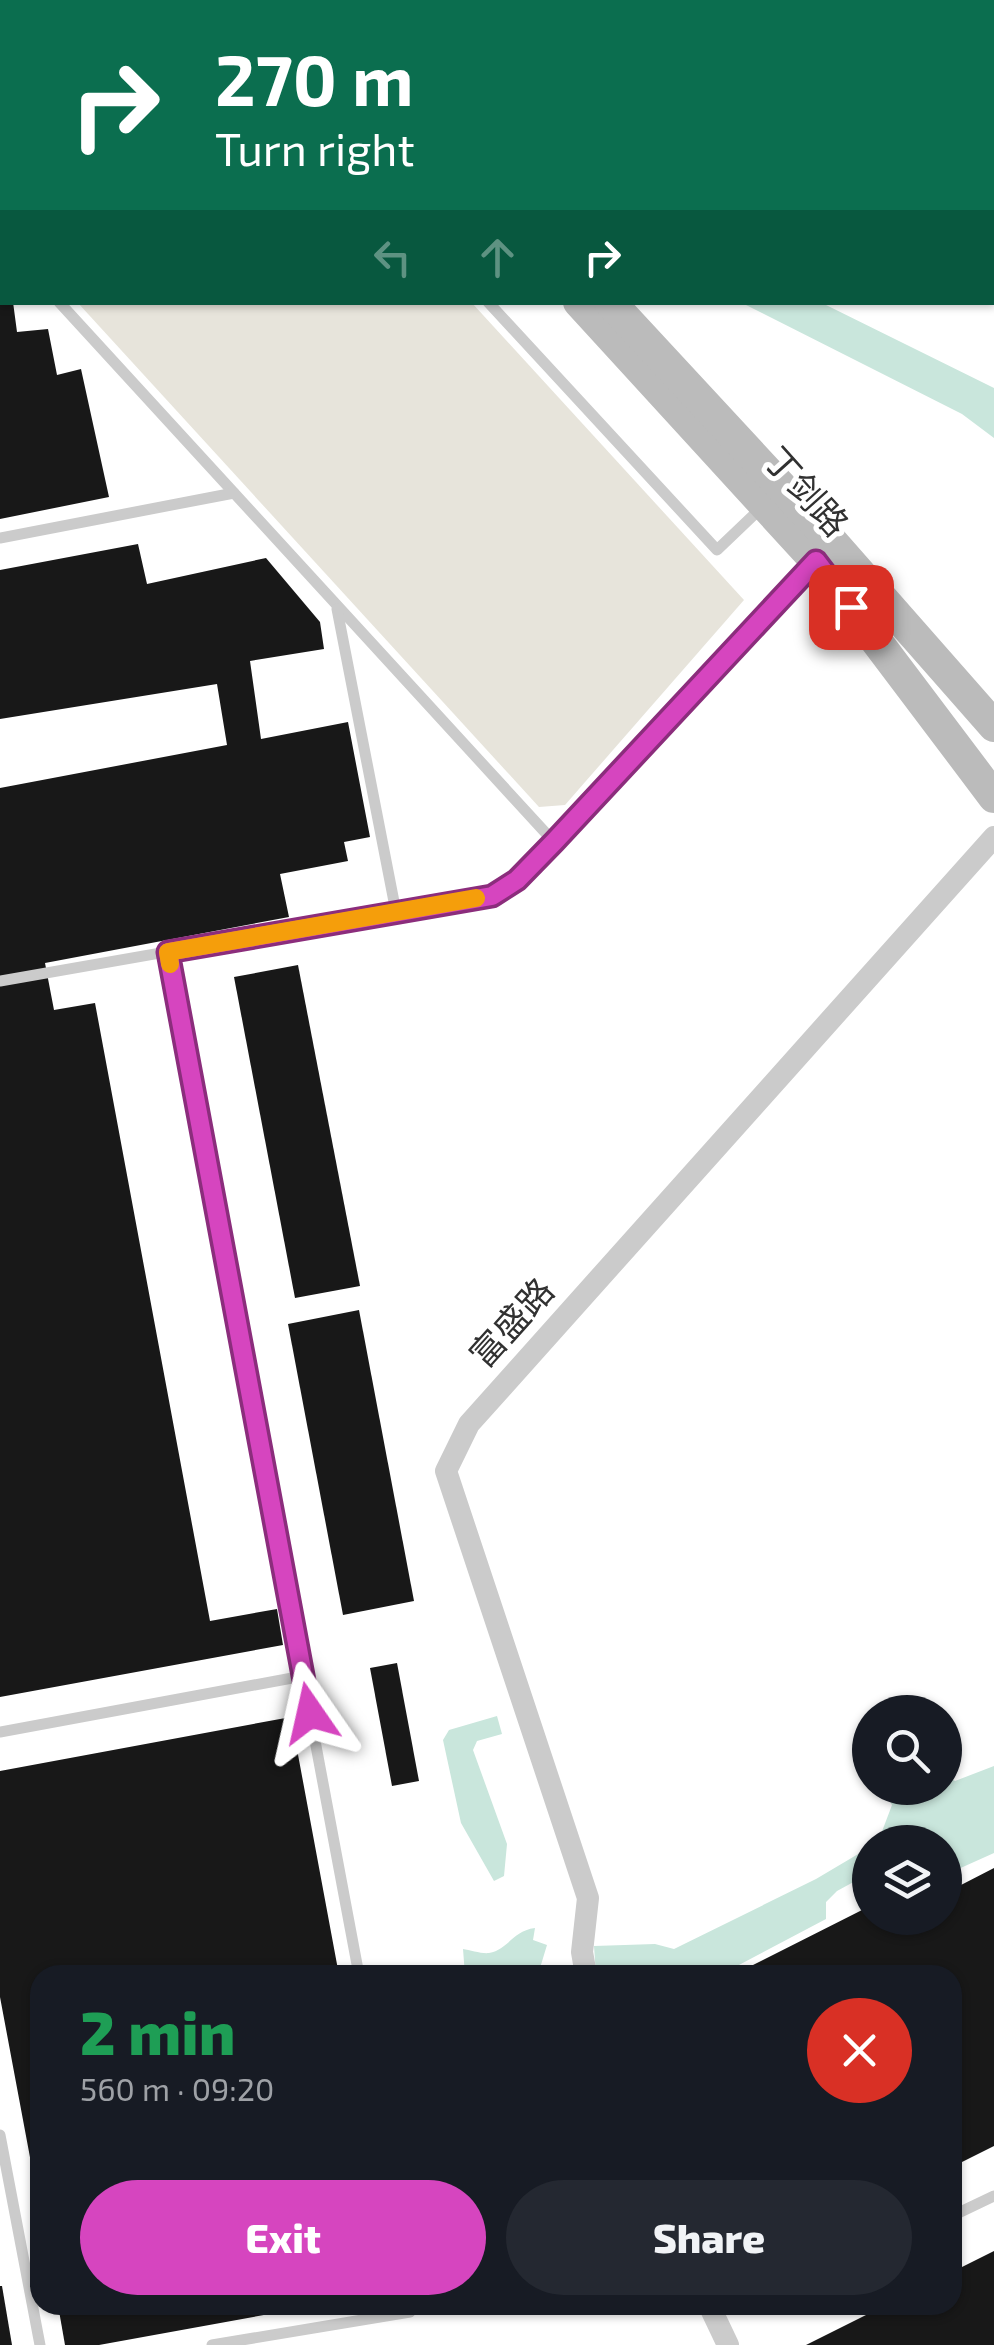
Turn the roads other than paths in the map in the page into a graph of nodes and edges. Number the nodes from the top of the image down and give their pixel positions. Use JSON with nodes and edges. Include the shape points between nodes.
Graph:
{"nodes":[{"id":1,"x":61,"y":305,"type":"edge"},
{"id":2,"x":491,"y":305,"type":"edge"},
{"id":3,"x":582,"y":305,"type":"edge"},
{"id":4,"x":613,"y":305,"type":"edge"},
{"id":5,"x":234,"y":493,"type":"junction"},
{"id":6,"x":764,"y":505,"type":"junction"},
{"id":7,"x":0,"y":538,"type":"edge"},
{"id":8,"x":816,"y":561,"type":"junction"},
{"id":9,"x":336,"y":604,"type":"junction"},
{"id":10,"x":994,"y":726,"type":"edge"},
{"id":11,"x":994,"y":797,"type":"edge"},
{"id":12,"x":994,"y":837,"type":"edge"},
{"id":13,"x":554,"y":842,"type":"junction"},
{"id":14,"x":396,"y":912,"type":"junction"},
{"id":15,"x":168,"y":952,"type":"junction"},
{"id":16,"x":0,"y":981,"type":"edge"},
{"id":17,"x":303,"y":1676,"type":"junction"},
{"id":18,"x":0,"y":1732,"type":"edge"},
{"id":19,"x":357,"y":1965,"type":"edge"},
{"id":20,"x":584,"y":1965,"type":"edge"},
{"id":21,"x":0,"y":2134,"type":"edge"},
{"id":22,"x":994,"y":2196,"type":"edge"},
{"id":23,"x":962,"y":2211,"type":"edge"},
{"id":24,"x":30,"y":2292,"type":"edge"},
{"id":25,"x":34,"y":2315,"type":"edge"},
{"id":26,"x":392,"y":2315,"type":"edge"},
{"id":27,"x":713,"y":2315,"type":"edge"},
{"id":28,"x":40,"y":2345,"type":"edge"},
{"id":29,"x":212,"y":2345,"type":"edge"},
{"id":30,"x":728,"y":2345,"type":"edge"}],
"edges":[{"from":1,"to":5,"type":"lane"},
{"from":2,"to":6,"type":"lane","via":[[717,550]]},
{"from":3,"to":6,"type":"main road","name":"丁剑路"},
{"from":4,"to":10,"type":"main road","name":"丁剑路"},
{"from":5,"to":7,"type":"lane"},
{"from":5,"to":9,"type":"lane"},
{"from":6,"to":8,"type":"main road","name":"丁剑路"},
{"from":8,"to":11,"type":"main road","name":"丁剑路"},
{"from":8,"to":13,"type":"lane"},
{"from":9,"to":13,"type":"lane"},
{"from":9,"to":14,"type":"lane"},
{"from":12,"to":20,"type":"street","name":"富盛路","via":[[470,1424],[446,1471],[588,1898]]},
{"from":13,"to":14,"type":"lane","via":[[492,896]]},
{"from":14,"to":15,"type":"lane"},
{"from":15,"to":16,"type":"lane"},
{"from":15,"to":17,"type":"lane"},
{"from":17,"to":18,"type":"lane"},
{"from":17,"to":19,"type":"lane"},
{"from":21,"to":24,"type":"lane"},
{"from":22,"to":23,"type":"lane"},
{"from":25,"to":28,"type":"lane"},
{"from":26,"to":29,"type":"lane"},
{"from":27,"to":30,"type":"street"}]}
